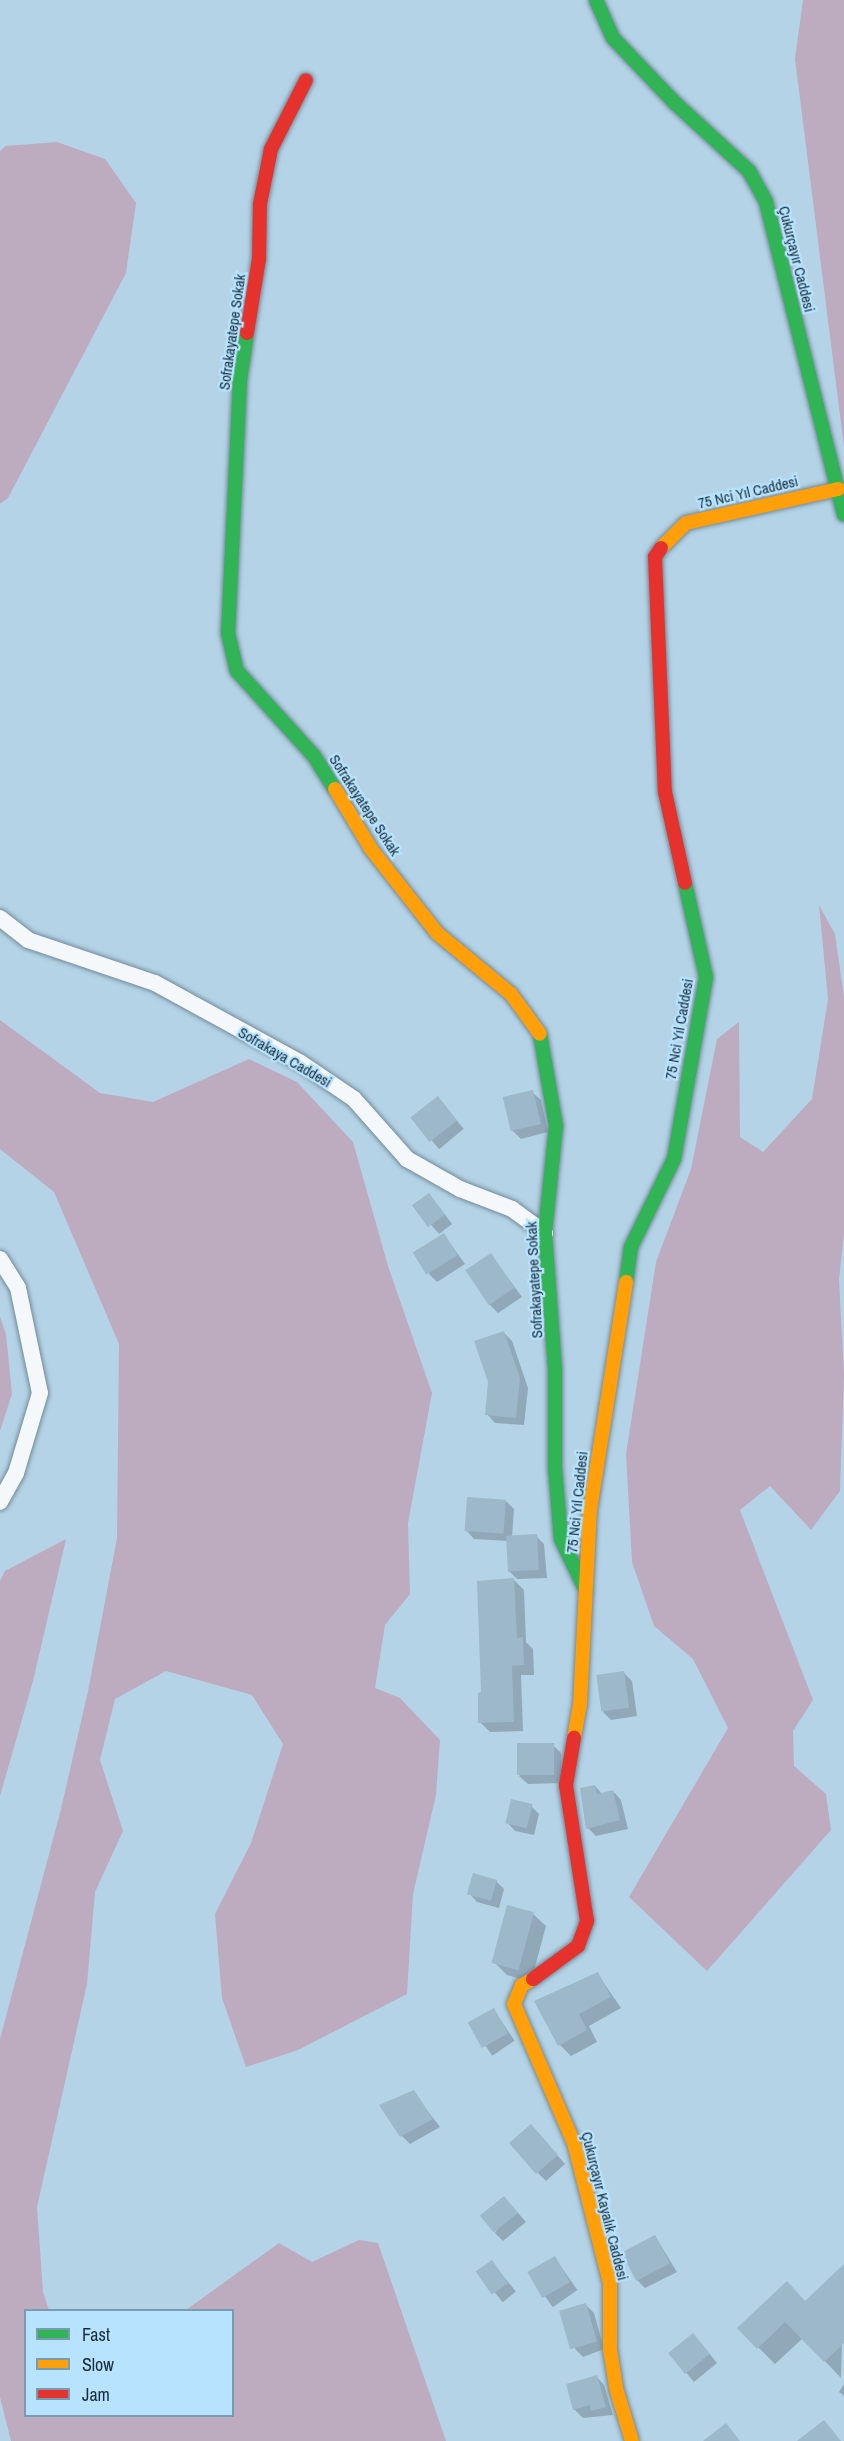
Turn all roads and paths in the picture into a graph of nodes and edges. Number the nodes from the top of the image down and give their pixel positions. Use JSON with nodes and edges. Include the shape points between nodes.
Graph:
{"nodes":[{"id":1,"x":596,"y":0,"type":"edge"},
{"id":2,"x":306,"y":80,"type":"dead end"},
{"id":3,"x":838,"y":489,"type":"junction"},
{"id":4,"x":844,"y":514,"type":"edge"},
{"id":5,"x":0,"y":918,"type":"edge"},
{"id":6,"x":545,"y":1233,"type":"junction"},
{"id":7,"x":0,"y":1259,"type":"edge"},
{"id":8,"x":0,"y":1502,"type":"edge"},
{"id":9,"x":586,"y":1592,"type":"junction"},
{"id":10,"x":632,"y":2441,"type":"edge"}],
"edges":[{"from":1,"to":3,"type":"street","name":"Çukurçayır Caddesi","via":[[613,38],[675,103],[749,171],[766,202]]},
{"from":2,"to":6,"type":"street","name":"Sofrakayatepe Sokak","via":[[272,149],[260,204],[259,259],[240,380],[228,633],[237,671],[314,756],[378,858],[437,933],[511,994],[541,1036],[556,1126]]},
{"from":3,"to":4,"type":"street","name":"Çukurçayır Caddesi"},
{"from":3,"to":9,"type":"street","name":"75 Nci Yıl Caddesi","via":[[686,523],[670,535],[655,557],[665,792],[706,977],[674,1159],[631,1247],[590,1510]]},
{"from":5,"to":6,"type":"street","name":"Sofrakaya Caddesi","via":[[28,940],[154,983],[301,1063],[354,1099],[407,1159],[460,1189],[512,1209]]},
{"from":6,"to":9,"type":"street","name":"Sofrakayatepe Sokak","via":[[561,1539]]},
{"from":7,"to":8,"type":"street","via":[[18,1288],[40,1393],[16,1473]]},
{"from":9,"to":10,"type":"street","name":"Çukurçayır Kayalık Caddesi","via":[[580,1705],[566,1785],[587,1921],[578,1946],[554,1967],[522,1985],[514,2004],[574,2143],[610,2283],[609,2349]]}]}
